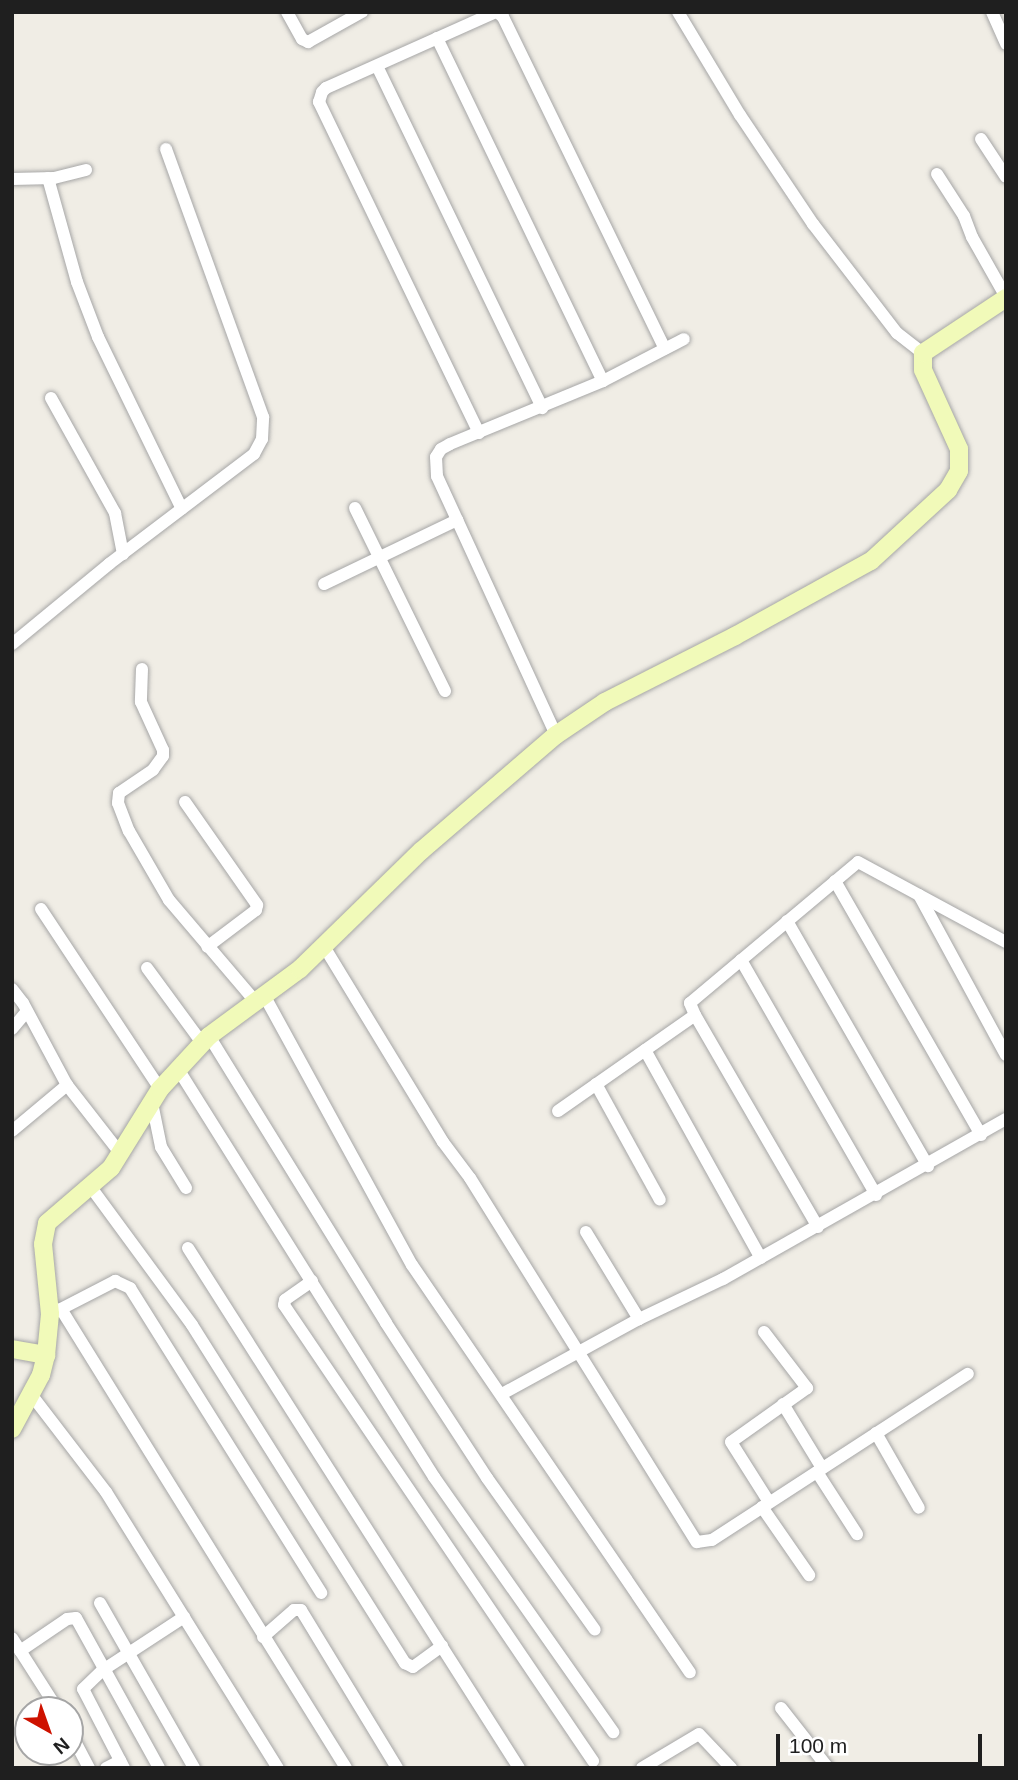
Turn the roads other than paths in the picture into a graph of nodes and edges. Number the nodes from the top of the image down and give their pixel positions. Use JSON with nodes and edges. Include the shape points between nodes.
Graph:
{"nodes":[{"id":1,"x":287,"y":12,"type":"edge"},
{"id":2,"x":496,"y":12,"type":"edge"},
{"id":3,"x":678,"y":12,"type":"edge"},
{"id":4,"x":992,"y":12,"type":"edge"},
{"id":5,"x":359,"y":13,"type":"edge"},
{"id":6,"x":437,"y":38,"type":"junction"},
{"id":7,"x":1006,"y":44,"type":"edge"},
{"id":8,"x":377,"y":66,"type":"junction"},
{"id":9,"x":981,"y":139,"type":"dead end"},
{"id":10,"x":166,"y":149,"type":"dead end"},
{"id":11,"x":86,"y":170,"type":"dead end"},
{"id":12,"x":937,"y":174,"type":"dead end"},
{"id":13,"x":1006,"y":177,"type":"edge"},
{"id":14,"x":48,"y":178,"type":"junction"},
{"id":15,"x":12,"y":179,"type":"edge"},
{"id":16,"x":1006,"y":298,"type":"edge"},
{"id":17,"x":684,"y":339,"type":"dead end"},
{"id":18,"x":665,"y":349,"type":"junction"},
{"id":19,"x":923,"y":353,"type":"junction"},
{"id":20,"x":603,"y":381,"type":"junction"},
{"id":21,"x":51,"y":398,"type":"dead end"},
{"id":22,"x":542,"y":408,"type":"junction"},
{"id":23,"x":479,"y":433,"type":"junction"},
{"id":24,"x":355,"y":508,"type":"dead end"},
{"id":25,"x":183,"y":509,"type":"junction"},
{"id":26,"x":457,"y":520,"type":"junction"},
{"id":27,"x":123,"y":554,"type":"junction"},
{"id":28,"x":380,"y":557,"type":"junction"},
{"id":29,"x":324,"y":584,"type":"dead end"},
{"id":30,"x":12,"y":644,"type":"edge"},
{"id":31,"x":142,"y":669,"type":"dead end"},
{"id":32,"x":445,"y":691,"type":"dead end"},
{"id":33,"x":556,"y":734,"type":"junction"},
{"id":34,"x":185,"y":803,"type":"dead end"},
{"id":35,"x":835,"y":881,"type":"junction"},
{"id":36,"x":919,"y":894,"type":"junction"},
{"id":37,"x":41,"y":909,"type":"dead end"},
{"id":38,"x":788,"y":921,"type":"junction"},
{"id":39,"x":1006,"y":942,"type":"edge"},
{"id":40,"x":207,"y":947,"type":"junction"},
{"id":41,"x":325,"y":947,"type":"junction"},
{"id":42,"x":741,"y":960,"type":"junction"},
{"id":43,"x":147,"y":968,"type":"dead end"},
{"id":44,"x":12,"y":989,"type":"edge"},
{"id":45,"x":259,"y":998,"type":"junction"},
{"id":46,"x":27,"y":1011,"type":"junction"},
{"id":47,"x":695,"y":1015,"type":"junction"},
{"id":48,"x":12,"y":1029,"type":"edge"},
{"id":49,"x":205,"y":1040,"type":"junction"},
{"id":50,"x":645,"y":1051,"type":"junction"},
{"id":51,"x":1006,"y":1055,"type":"edge"},
{"id":52,"x":178,"y":1069,"type":"junction"},
{"id":53,"x":596,"y":1084,"type":"junction"},
{"id":54,"x":67,"y":1085,"type":"junction"},
{"id":55,"x":156,"y":1096,"type":"junction"},
{"id":56,"x":558,"y":1111,"type":"dead end"},
{"id":57,"x":1006,"y":1119,"type":"edge"},
{"id":58,"x":12,"y":1131,"type":"edge"},
{"id":59,"x":981,"y":1135,"type":"junction"},
{"id":60,"x":121,"y":1154,"type":"junction"},
{"id":61,"x":928,"y":1166,"type":"junction"},
{"id":62,"x":90,"y":1186,"type":"junction"},
{"id":63,"x":186,"y":1188,"type":"dead end"},
{"id":64,"x":876,"y":1195,"type":"junction"},
{"id":65,"x":660,"y":1200,"type":"dead end"},
{"id":66,"x":818,"y":1227,"type":"junction"},
{"id":67,"x":586,"y":1233,"type":"dead end"},
{"id":68,"x":188,"y":1248,"type":"dead end"},
{"id":69,"x":761,"y":1258,"type":"junction"},
{"id":70,"x":312,"y":1281,"type":"junction"},
{"id":71,"x":56,"y":1311,"type":"junction"},
{"id":72,"x":639,"y":1319,"type":"junction"},
{"id":73,"x":764,"y":1332,"type":"dead end"},
{"id":74,"x":12,"y":1349,"type":"edge"},
{"id":75,"x":579,"y":1353,"type":"junction"},
{"id":76,"x":46,"y":1354,"type":"junction"},
{"id":77,"x":968,"y":1374,"type":"dead end"},
{"id":78,"x":30,"y":1393,"type":"junction"},
{"id":79,"x":502,"y":1394,"type":"junction"},
{"id":80,"x":783,"y":1404,"type":"junction"},
{"id":81,"x":12,"y":1429,"type":"edge"},
{"id":82,"x":876,"y":1433,"type":"junction"},
{"id":83,"x":820,"y":1470,"type":"junction"},
{"id":84,"x":766,"y":1505,"type":"junction"},
{"id":85,"x":919,"y":1508,"type":"dead end"},
{"id":86,"x":857,"y":1534,"type":"dead end"},
{"id":87,"x":809,"y":1575,"type":"dead end"},
{"id":88,"x":321,"y":1593,"type":"dead end"},
{"id":89,"x":100,"y":1603,"type":"dead end"},
{"id":90,"x":184,"y":1617,"type":"junction"},
{"id":91,"x":595,"y":1630,"type":"dead end"},
{"id":92,"x":262,"y":1637,"type":"junction"},
{"id":93,"x":12,"y":1638,"type":"edge"},
{"id":94,"x":442,"y":1646,"type":"junction"},
{"id":95,"x":20,"y":1651,"type":"junction"},
{"id":96,"x":130,"y":1653,"type":"junction"},
{"id":97,"x":103,"y":1670,"type":"junction"},
{"id":98,"x":690,"y":1672,"type":"dead end"},
{"id":99,"x":49,"y":1696,"type":"edge"},
{"id":100,"x":781,"y":1708,"type":"dead end"},
{"id":101,"x":613,"y":1732,"type":"dead end"},
{"id":102,"x":593,"y":1761,"type":"dead end"},
{"id":103,"x":122,"y":1764,"type":"edge"},
{"id":104,"x":643,"y":1767,"type":"edge"},
{"id":105,"x":106,"y":1768,"type":"edge"},
{"id":106,"x":159,"y":1768,"type":"edge"},
{"id":107,"x":194,"y":1768,"type":"edge"},
{"id":108,"x":278,"y":1768,"type":"edge"},
{"id":109,"x":346,"y":1768,"type":"edge"},
{"id":110,"x":397,"y":1768,"type":"edge"},
{"id":111,"x":519,"y":1768,"type":"edge"},
{"id":112,"x":731,"y":1768,"type":"edge"},
{"id":113,"x":828,"y":1768,"type":"edge"}],
"edges":[{"from":1,"to":5,"type":"street","via":[[308,42]]},
{"from":2,"to":6,"type":"street"},
{"from":2,"to":18,"type":"street","via":[[503,17]]},
{"from":3,"to":19,"type":"street","via":[[813,224],[897,333]]},
{"from":4,"to":7,"type":"street"},
{"from":6,"to":8,"type":"street"},
{"from":6,"to":20,"type":"street"},
{"from":8,"to":22,"type":"street"},
{"from":8,"to":23,"type":"street","via":[[326,88],[319,97],[320,108]]},
{"from":9,"to":13,"type":"street"},
{"from":10,"to":25,"type":"street","via":[[264,427],[254,454]]},
{"from":11,"to":14,"type":"street"},
{"from":12,"to":16,"type":"street"},
{"from":14,"to":15,"type":"street"},
{"from":14,"to":25,"type":"street","via":[[77,282],[98,337]]},
{"from":16,"to":19,"type":"street"},
{"from":17,"to":18,"type":"street"},
{"from":18,"to":20,"type":"street"},
{"from":19,"to":33,"type":"street","via":[[923,370],[959,449],[959,471],[948,491],[872,561],[605,702]]},
{"from":20,"to":22,"type":"street"},
{"from":21,"to":27,"type":"street","via":[[115,513]]},
{"from":22,"to":23,"type":"street"},
{"from":23,"to":26,"type":"street","via":[[441,449],[436,457],[437,476]]},
{"from":24,"to":28,"type":"street"},
{"from":25,"to":27,"type":"street"},
{"from":26,"to":28,"type":"street"},
{"from":26,"to":33,"type":"street"},
{"from":27,"to":30,"type":"street"},
{"from":28,"to":29,"type":"street"},
{"from":28,"to":32,"type":"street"},
{"from":31,"to":40,"type":"street","via":[[141,702],[163,756],[158,766],[118,793],[118,803],[169,900]]},
{"from":33,"to":41,"type":"street","via":[[421,850]]},
{"from":34,"to":40,"type":"street","via":[[258,906]]},
{"from":35,"to":36,"type":"street","via":[[858,862]]},
{"from":35,"to":38,"type":"street"},
{"from":35,"to":59,"type":"street"},
{"from":36,"to":39,"type":"street"},
{"from":36,"to":51,"type":"street"},
{"from":37,"to":55,"type":"street"},
{"from":38,"to":42,"type":"street"},
{"from":38,"to":61,"type":"street"},
{"from":40,"to":45,"type":"street"},
{"from":41,"to":45,"type":"street"},
{"from":41,"to":75,"type":"street"},
{"from":42,"to":47,"type":"street","via":[[690,1003]]},
{"from":42,"to":64,"type":"street"},
{"from":43,"to":49,"type":"street"},
{"from":44,"to":46,"type":"street"},
{"from":45,"to":49,"type":"street"},
{"from":45,"to":79,"type":"street","via":[[412,1265]]},
{"from":46,"to":48,"type":"street"},
{"from":46,"to":54,"type":"street"},
{"from":47,"to":50,"type":"street"},
{"from":47,"to":66,"type":"street"},
{"from":49,"to":52,"type":"street"},
{"from":49,"to":91,"type":"street","via":[[487,1478]]},
{"from":50,"to":53,"type":"street"},
{"from":50,"to":69,"type":"street"},
{"from":52,"to":55,"type":"street"},
{"from":52,"to":70,"type":"street"},
{"from":53,"to":56,"type":"street"},
{"from":53,"to":65,"type":"street"},
{"from":54,"to":58,"type":"street"},
{"from":54,"to":60,"type":"street"},
{"from":55,"to":60,"type":"street"},
{"from":55,"to":63,"type":"street","via":[[161,1147]]},
{"from":57,"to":59,"type":"street"},
{"from":59,"to":61,"type":"street"},
{"from":60,"to":62,"type":"street"},
{"from":61,"to":64,"type":"street"},
{"from":62,"to":71,"type":"street","via":[[52,1216],[44,1234]]},
{"from":62,"to":94,"type":"street","via":[[192,1325],[405,1664],[413,1667]]},
{"from":64,"to":66,"type":"street"},
{"from":66,"to":69,"type":"street"},
{"from":67,"to":72,"type":"street"},
{"from":68,"to":94,"type":"street"},
{"from":69,"to":72,"type":"street"},
{"from":70,"to":101,"type":"street","via":[[434,1477]]},
{"from":70,"to":102,"type":"street","via":[[284,1305]]},
{"from":71,"to":76,"type":"street"},
{"from":71,"to":88,"type":"street","via":[[115,1281],[130,1288]]},
{"from":71,"to":92,"type":"street"},
{"from":72,"to":75,"type":"street"},
{"from":73,"to":80,"type":"street","via":[[807,1388]]},
{"from":74,"to":76,"type":"street"},
{"from":75,"to":79,"type":"street"},
{"from":75,"to":84,"type":"street","via":[[697,1542],[712,1540]]},
{"from":76,"to":78,"type":"street"},
{"from":77,"to":82,"type":"street"},
{"from":78,"to":81,"type":"street"},
{"from":78,"to":90,"type":"street","via":[[106,1492]]},
{"from":79,"to":98,"type":"street"},
{"from":80,"to":83,"type":"street"},
{"from":80,"to":84,"type":"street","via":[[730,1445]]},
{"from":82,"to":83,"type":"street"},
{"from":82,"to":85,"type":"street"},
{"from":83,"to":84,"type":"street"},
{"from":83,"to":86,"type":"street"},
{"from":84,"to":87,"type":"street"},
{"from":89,"to":96,"type":"street"},
{"from":90,"to":96,"type":"street"},
{"from":90,"to":108,"type":"street"},
{"from":92,"to":109,"type":"street"},
{"from":92,"to":110,"type":"street","via":[[294,1610],[301,1610]]},
{"from":93,"to":95,"type":"street"},
{"from":94,"to":111,"type":"street"},
{"from":95,"to":97,"type":"street","via":[[67,1619],[76,1618]]},
{"from":95,"to":99,"type":"street"},
{"from":96,"to":97,"type":"street"},
{"from":96,"to":107,"type":"street"},
{"from":97,"to":103,"type":"street","via":[[83,1692]]},
{"from":97,"to":106,"type":"street"},
{"from":100,"to":113,"type":"street"},
{"from":103,"to":105,"type":"street"},
{"from":104,"to":112,"type":"street","via":[[699,1734]]}]}
